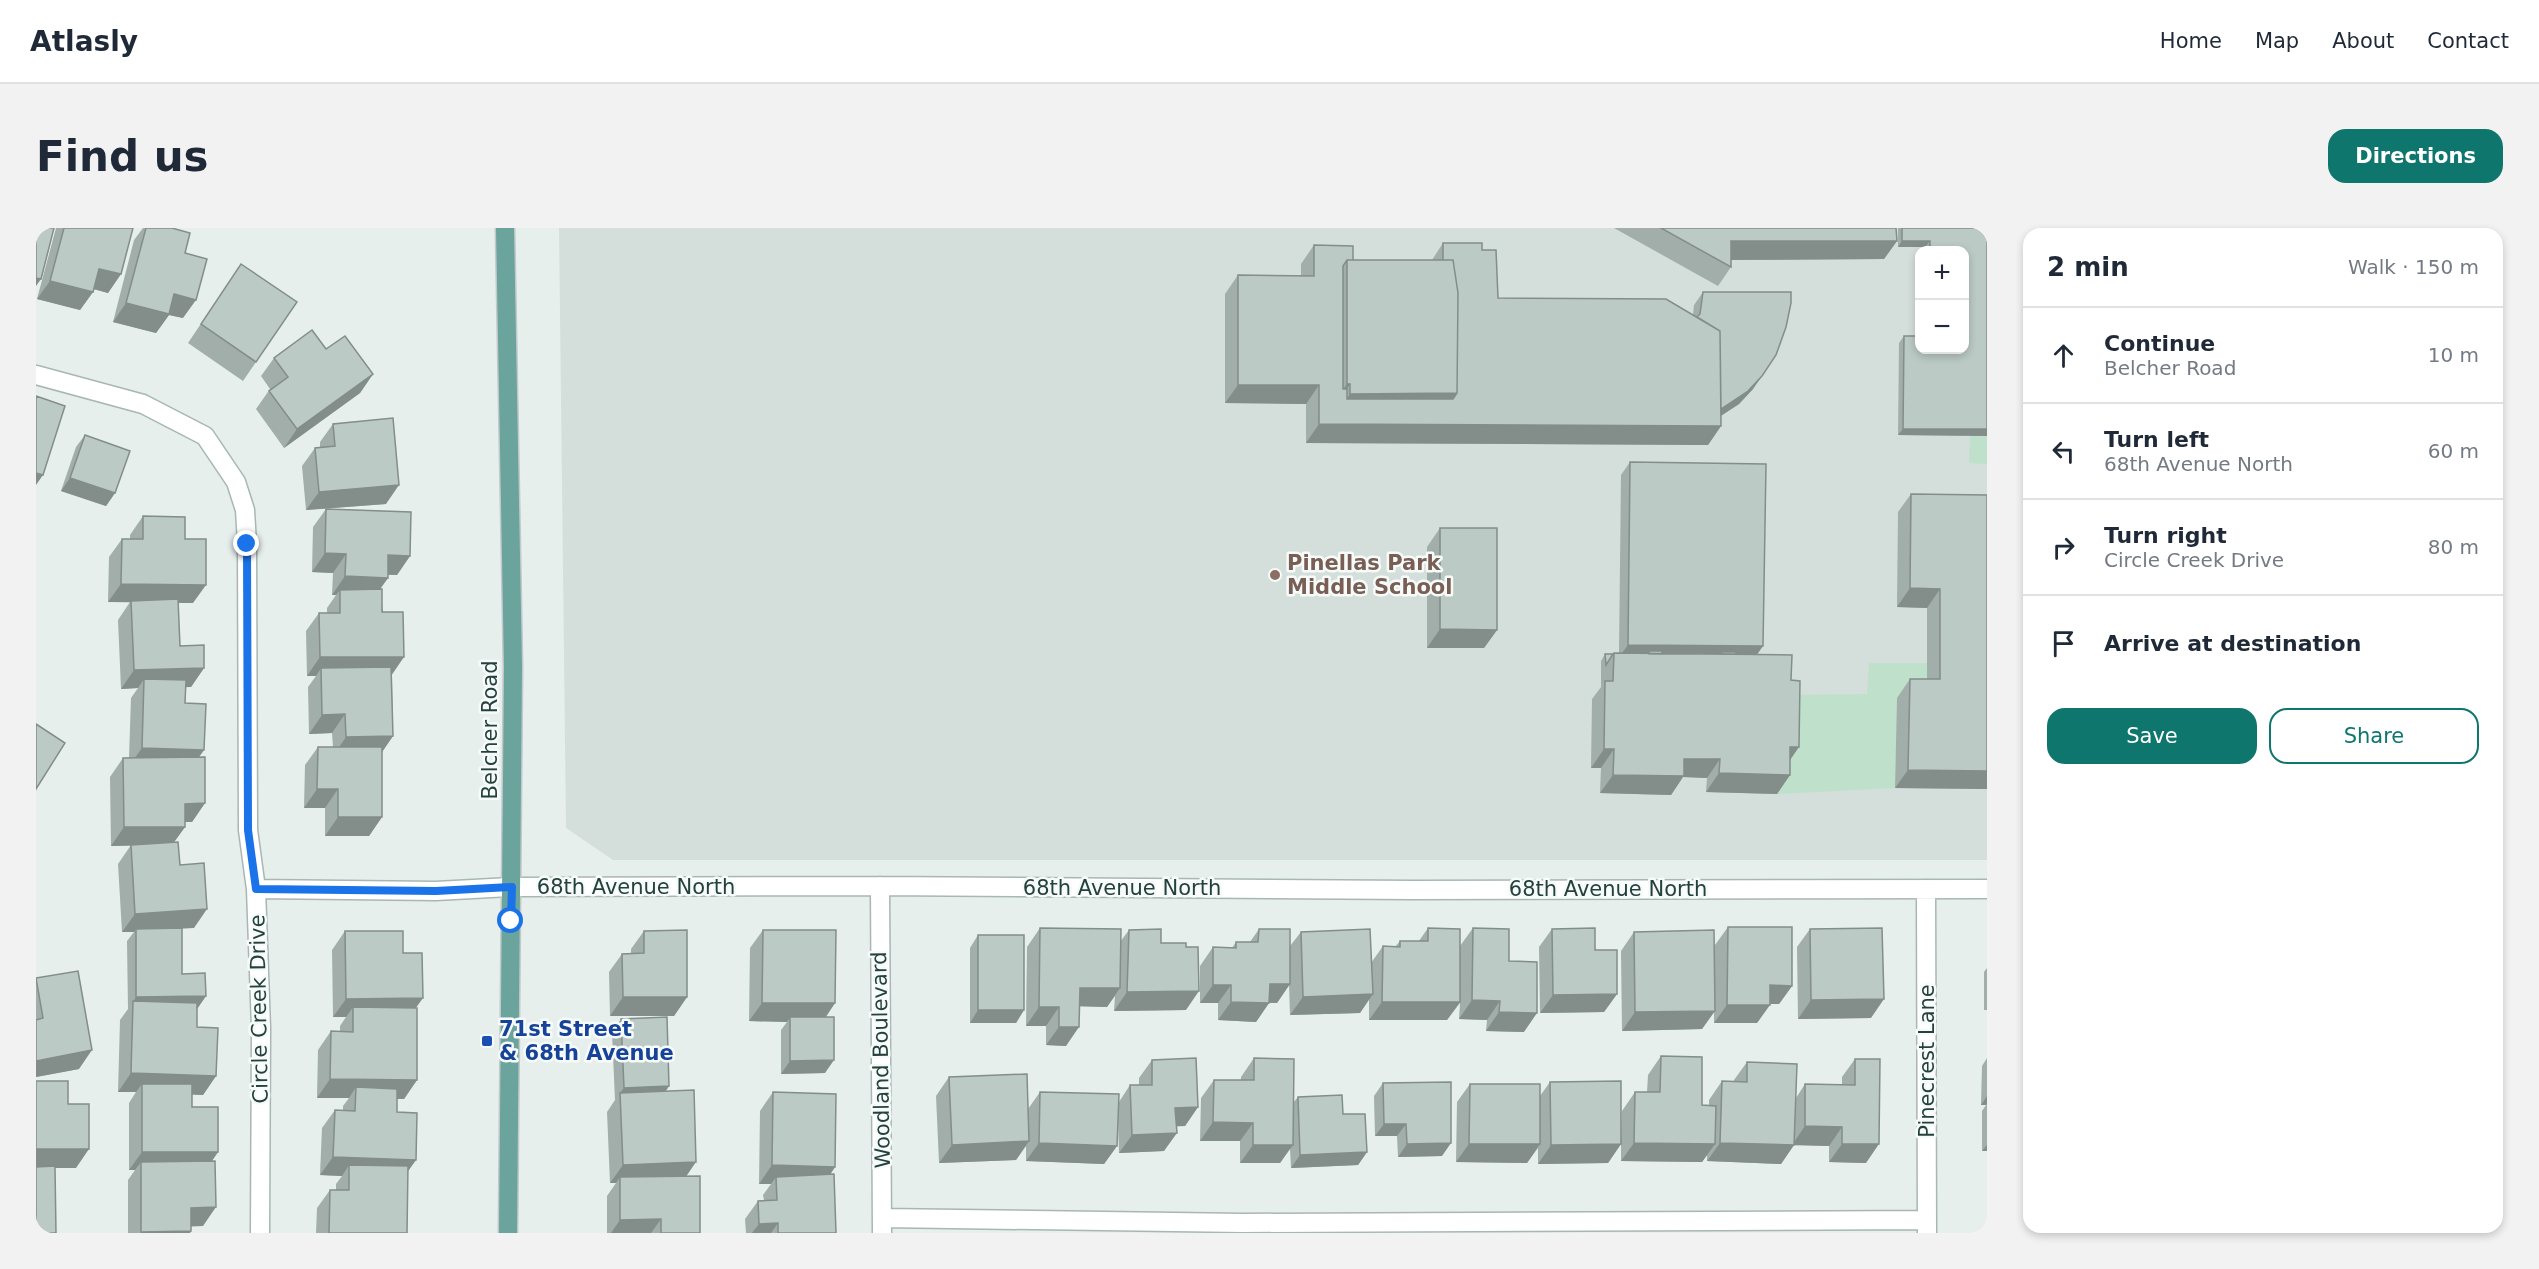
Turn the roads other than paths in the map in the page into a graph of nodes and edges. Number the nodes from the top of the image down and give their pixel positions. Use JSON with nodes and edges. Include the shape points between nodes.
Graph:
{"nodes":[{"id":1,"x":505,"y":228,"type":"edge"},
{"id":2,"x":36,"y":375,"type":"edge"},
{"id":3,"x":880,"y":886,"type":"junction"},
{"id":4,"x":512,"y":887,"type":"junction"},
{"id":5,"x":256,"y":889,"type":"junction"},
{"id":6,"x":1926,"y":889,"type":"junction"},
{"id":7,"x":1987,"y":889,"type":"edge"},
{"id":8,"x":882,"y":1226,"type":"edge"},
{"id":9,"x":1927,"y":1226,"type":"edge"},
{"id":10,"x":1597,"y":1227,"type":"edge"},
{"id":11,"x":1243,"y":1228,"type":"edge"},
{"id":12,"x":260,"y":1233,"type":"edge"},
{"id":13,"x":507,"y":1233,"type":"edge"}],
"edges":[{"from":1,"to":4,"type":"main road","name":"Belcher Road","via":[[513,667]]},
{"from":2,"to":5,"type":"street","name":"Circle Creek Drive","via":[[151,407],[205,436],[236,482],[245,510],[247,544],[248,830]]},
{"from":3,"to":4,"type":"street","name":"68th Avenue North"},
{"from":3,"to":6,"type":"street","name":"68th Avenue North"},
{"from":3,"to":8,"type":"street","name":"Woodland Boulevard"},
{"from":4,"to":5,"type":"street","name":"68th Avenue North","via":[[436,891]]},
{"from":4,"to":13,"type":"main road","name":"Belcher Road"},
{"from":5,"to":12,"type":"street","name":"Circle Creek Drive","via":[[261,1028]]},
{"from":6,"to":7,"type":"street","name":"68th Avenue North"},
{"from":6,"to":9,"type":"street","name":"Pinecrest Lane"},
{"from":8,"to":11,"type":"street"},
{"from":9,"to":10,"type":"street"},
{"from":10,"to":11,"type":"street"}]}
